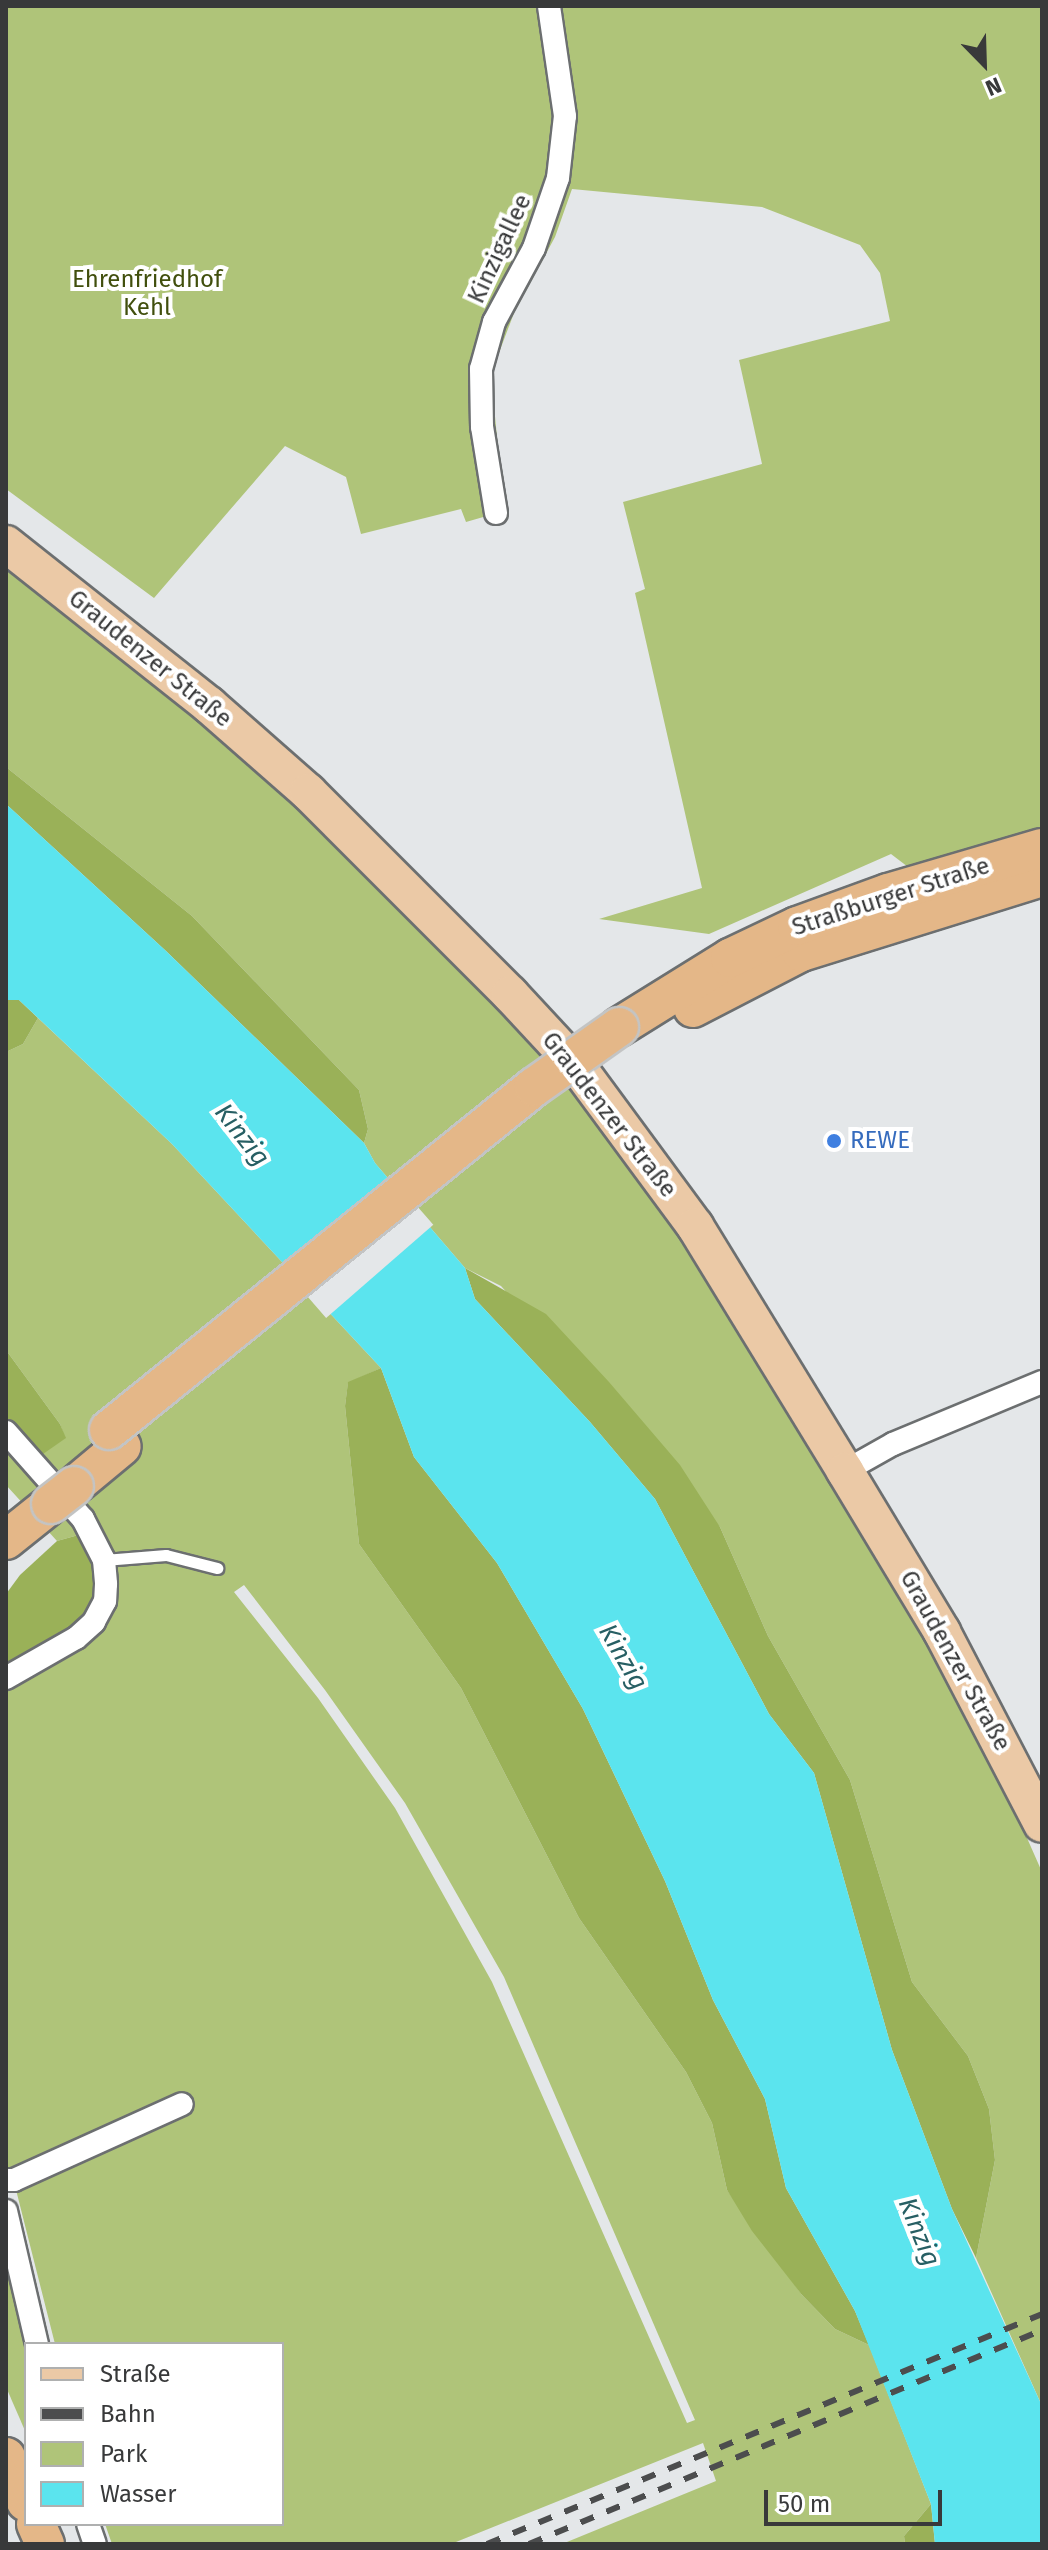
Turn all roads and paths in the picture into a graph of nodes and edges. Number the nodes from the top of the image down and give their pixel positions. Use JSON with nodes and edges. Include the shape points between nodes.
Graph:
{"nodes":[{"id":1,"x":549,"y":6,"type":"edge"},
{"id":2,"x":496,"y":513,"type":"dead end"},
{"id":3,"x":6,"y":544,"type":"edge"},
{"id":4,"x":1042,"y":848,"type":"edge"},
{"id":5,"x":1042,"y":877,"type":"edge"},
{"id":6,"x":626,"y":1035,"type":"junction"},
{"id":7,"x":1042,"y":1382,"type":"edge"},
{"id":8,"x":6,"y":1432,"type":"edge"},
{"id":9,"x":845,"y":1471,"type":"junction"},
{"id":10,"x":9,"y":1532,"type":"edge"},
{"id":11,"x":104,"y":1560,"type":"junction"},
{"id":12,"x":217,"y":1568,"type":"dead end"},
{"id":13,"x":6,"y":1678,"type":"edge"},
{"id":14,"x":1042,"y":1824,"type":"edge"},
{"id":15,"x":182,"y":2104,"type":"dead end"},
{"id":16,"x":6,"y":2180,"type":"edge"},
{"id":17,"x":6,"y":2211,"type":"edge"},
{"id":18,"x":37,"y":2342,"type":"edge"},
{"id":19,"x":6,"y":2457,"type":"edge"},
{"id":20,"x":24,"y":2498,"type":"edge"}],
"edges":[{"from":1,"to":2,"type":"street","name":"Kinzigallee","via":[[565,116],[558,178],[534,248],[494,322],[481,369],[482,427]]},
{"from":3,"to":9,"type":"main road","name":"Graudenzer Straße","via":[[209,705],[308,792],[577,1066],[695,1226]]},
{"from":4,"to":6,"type":"highway","name":"Straßburger Straße","via":[[797,926],[730,958]]},
{"from":5,"to":6,"type":"highway","name":"Straßburger Straße","via":[[801,952]]},
{"from":6,"to":10,"type":"highway","via":[[548,1104],[56,1486]]},
{"from":7,"to":9,"type":"street","via":[[893,1444]]},
{"from":8,"to":11,"type":"street","via":[[83,1519]]},
{"from":9,"to":14,"type":"main road","name":"Graudenzer Straße","via":[[942,1632]]},
{"from":11,"to":12,"type":"lane","via":[[166,1555]]},
{"from":11,"to":13,"type":"street","via":[[105,1601],[94,1622]]},
{"from":15,"to":16,"type":"street"},
{"from":17,"to":18,"type":"street"},
{"from":19,"to":20,"type":"highway"}]}
